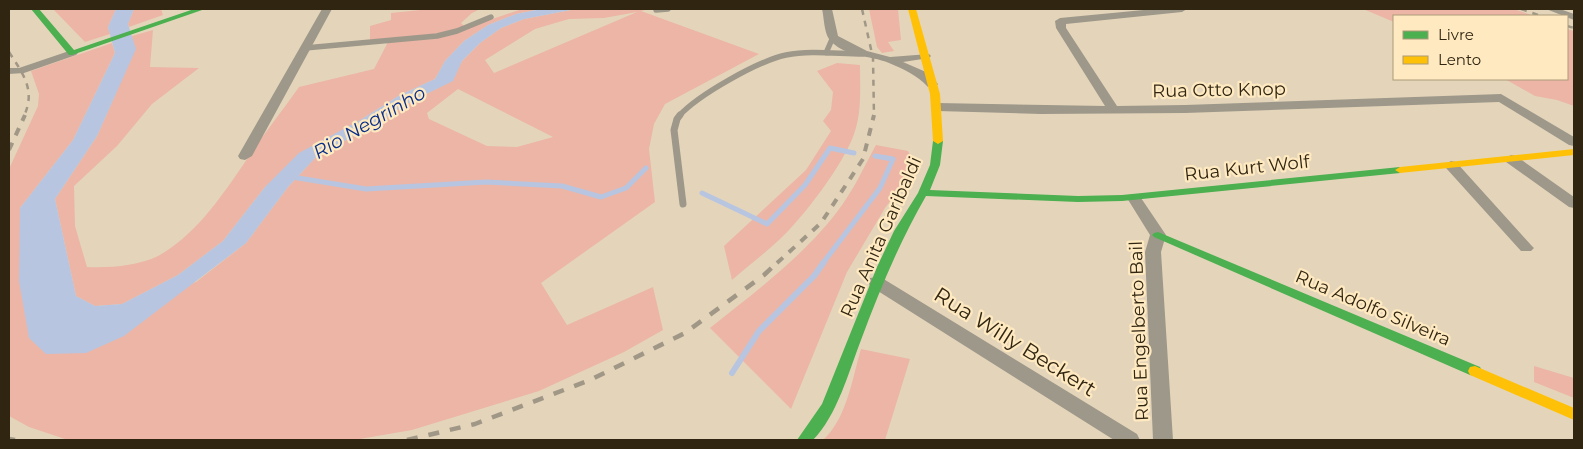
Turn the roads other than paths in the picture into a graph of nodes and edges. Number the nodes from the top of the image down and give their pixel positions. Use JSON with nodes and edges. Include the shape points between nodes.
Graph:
{"nodes":[{"id":1,"x":35,"y":9,"type":"edge"},
{"id":2,"x":200,"y":9,"type":"edge"},
{"id":3,"x":328,"y":9,"type":"edge"},
{"id":4,"x":668,"y":9,"type":"edge"},
{"id":5,"x":826,"y":9,"type":"edge"},
{"id":6,"x":912,"y":9,"type":"edge"},
{"id":7,"x":1057,"y":9,"type":"edge"},
{"id":8,"x":1182,"y":9,"type":"edge"},
{"id":9,"x":1551,"y":9,"type":"edge"},
{"id":10,"x":656,"y":10,"type":"edge"},
{"id":11,"x":491,"y":17,"type":"dead end"},
{"id":12,"x":1574,"y":17,"type":"edge"},
{"id":13,"x":1060,"y":21,"type":"junction"},
{"id":14,"x":833,"y":37,"type":"junction"},
{"id":15,"x":305,"y":48,"type":"junction"},
{"id":16,"x":72,"y":53,"type":"junction"},
{"id":17,"x":826,"y":53,"type":"junction"},
{"id":18,"x":863,"y":54,"type":"junction"},
{"id":19,"x":925,"y":56,"type":"junction"},
{"id":20,"x":890,"y":60,"type":"junction"},
{"id":21,"x":9,"y":71,"type":"edge"},
{"id":22,"x":932,"y":84,"type":"junction"},
{"id":23,"x":937,"y":107,"type":"junction"},
{"id":24,"x":1114,"y":110,"type":"junction"},
{"id":25,"x":1574,"y":142,"type":"edge"},
{"id":26,"x":1574,"y":152,"type":"edge"},
{"id":27,"x":245,"y":156,"type":"dead end"},
{"id":28,"x":1512,"y":159,"type":"junction"},
{"id":29,"x":1451,"y":165,"type":"junction"},
{"id":30,"x":923,"y":193,"type":"junction"},
{"id":31,"x":1134,"y":198,"type":"junction"},
{"id":32,"x":684,"y":204,"type":"dead end"},
{"id":33,"x":1574,"y":204,"type":"edge"},
{"id":34,"x":1158,"y":235,"type":"junction"},
{"id":35,"x":1526,"y":248,"type":"dead end"},
{"id":36,"x":876,"y":282,"type":"junction"},
{"id":37,"x":1574,"y":414,"type":"edge"},
{"id":38,"x":804,"y":440,"type":"edge"},
{"id":39,"x":1130,"y":440,"type":"edge"},
{"id":40,"x":1163,"y":440,"type":"edge"}],
"edges":[{"from":1,"to":16,"type":"street"},
{"from":2,"to":16,"type":"street"},
{"from":3,"to":15,"type":"street"},
{"from":4,"to":10,"type":"lane"},
{"from":5,"to":14,"type":"street"},
{"from":6,"to":19,"type":"street","name":"Rua Anita Garibaldi"},
{"from":7,"to":13,"type":"street"},
{"from":8,"to":13,"type":"street"},
{"from":9,"to":12,"type":"street"},
{"from":11,"to":15,"type":"lane","via":[[437,36]]},
{"from":13,"to":24,"type":"street","via":[[1061,28]]},
{"from":14,"to":17,"type":"lane"},
{"from":14,"to":18,"type":"street"},
{"from":15,"to":27,"type":"street"},
{"from":16,"to":21,"type":"street","via":[[20,71]]},
{"from":17,"to":18,"type":"lane"},
{"from":17,"to":32,"type":"lane","via":[[791,54],[768,61],[681,114],[675,124],[674,138]]},
{"from":18,"to":20,"type":"street"},
{"from":19,"to":20,"type":"street"},
{"from":19,"to":22,"type":"street","name":"Rua Anita Garibaldi"},
{"from":20,"to":22,"type":"street","via":[[908,66]]},
{"from":22,"to":23,"type":"street","name":"Rua Anita Garibaldi"},
{"from":23,"to":24,"type":"street","name":"Rua Otto Knop"},
{"from":23,"to":30,"type":"street","name":"Rua Anita Garibaldi","via":[[938,148],[935,165]]},
{"from":24,"to":25,"type":"street","name":"Rua Otto Knop","via":[[1501,98]]},
{"from":26,"to":28,"type":"street","name":"Rua Kurt Wolf"},
{"from":28,"to":29,"type":"street","name":"Rua Kurt Wolf"},
{"from":28,"to":33,"type":"street"},
{"from":29,"to":31,"type":"street","name":"Rua Kurt Wolf"},
{"from":29,"to":35,"type":"street"},
{"from":30,"to":31,"type":"street","name":"Rua Kurt Wolf"},
{"from":30,"to":36,"type":"street","name":"Rua Anita Garibaldi","via":[[900,231]]},
{"from":31,"to":34,"type":"street","name":"Rua Engelberto Bail"},
{"from":34,"to":37,"type":"street","name":"Rua Adolfo Silveira"},
{"from":34,"to":40,"type":"street","name":"Rua Engelberto Bail","via":[[1153,252]]},
{"from":36,"to":38,"type":"street","name":"Rua Anita Garibaldi","via":[[828,406]]},
{"from":36,"to":39,"type":"street","name":"Rua Willy Beckert"}]}
